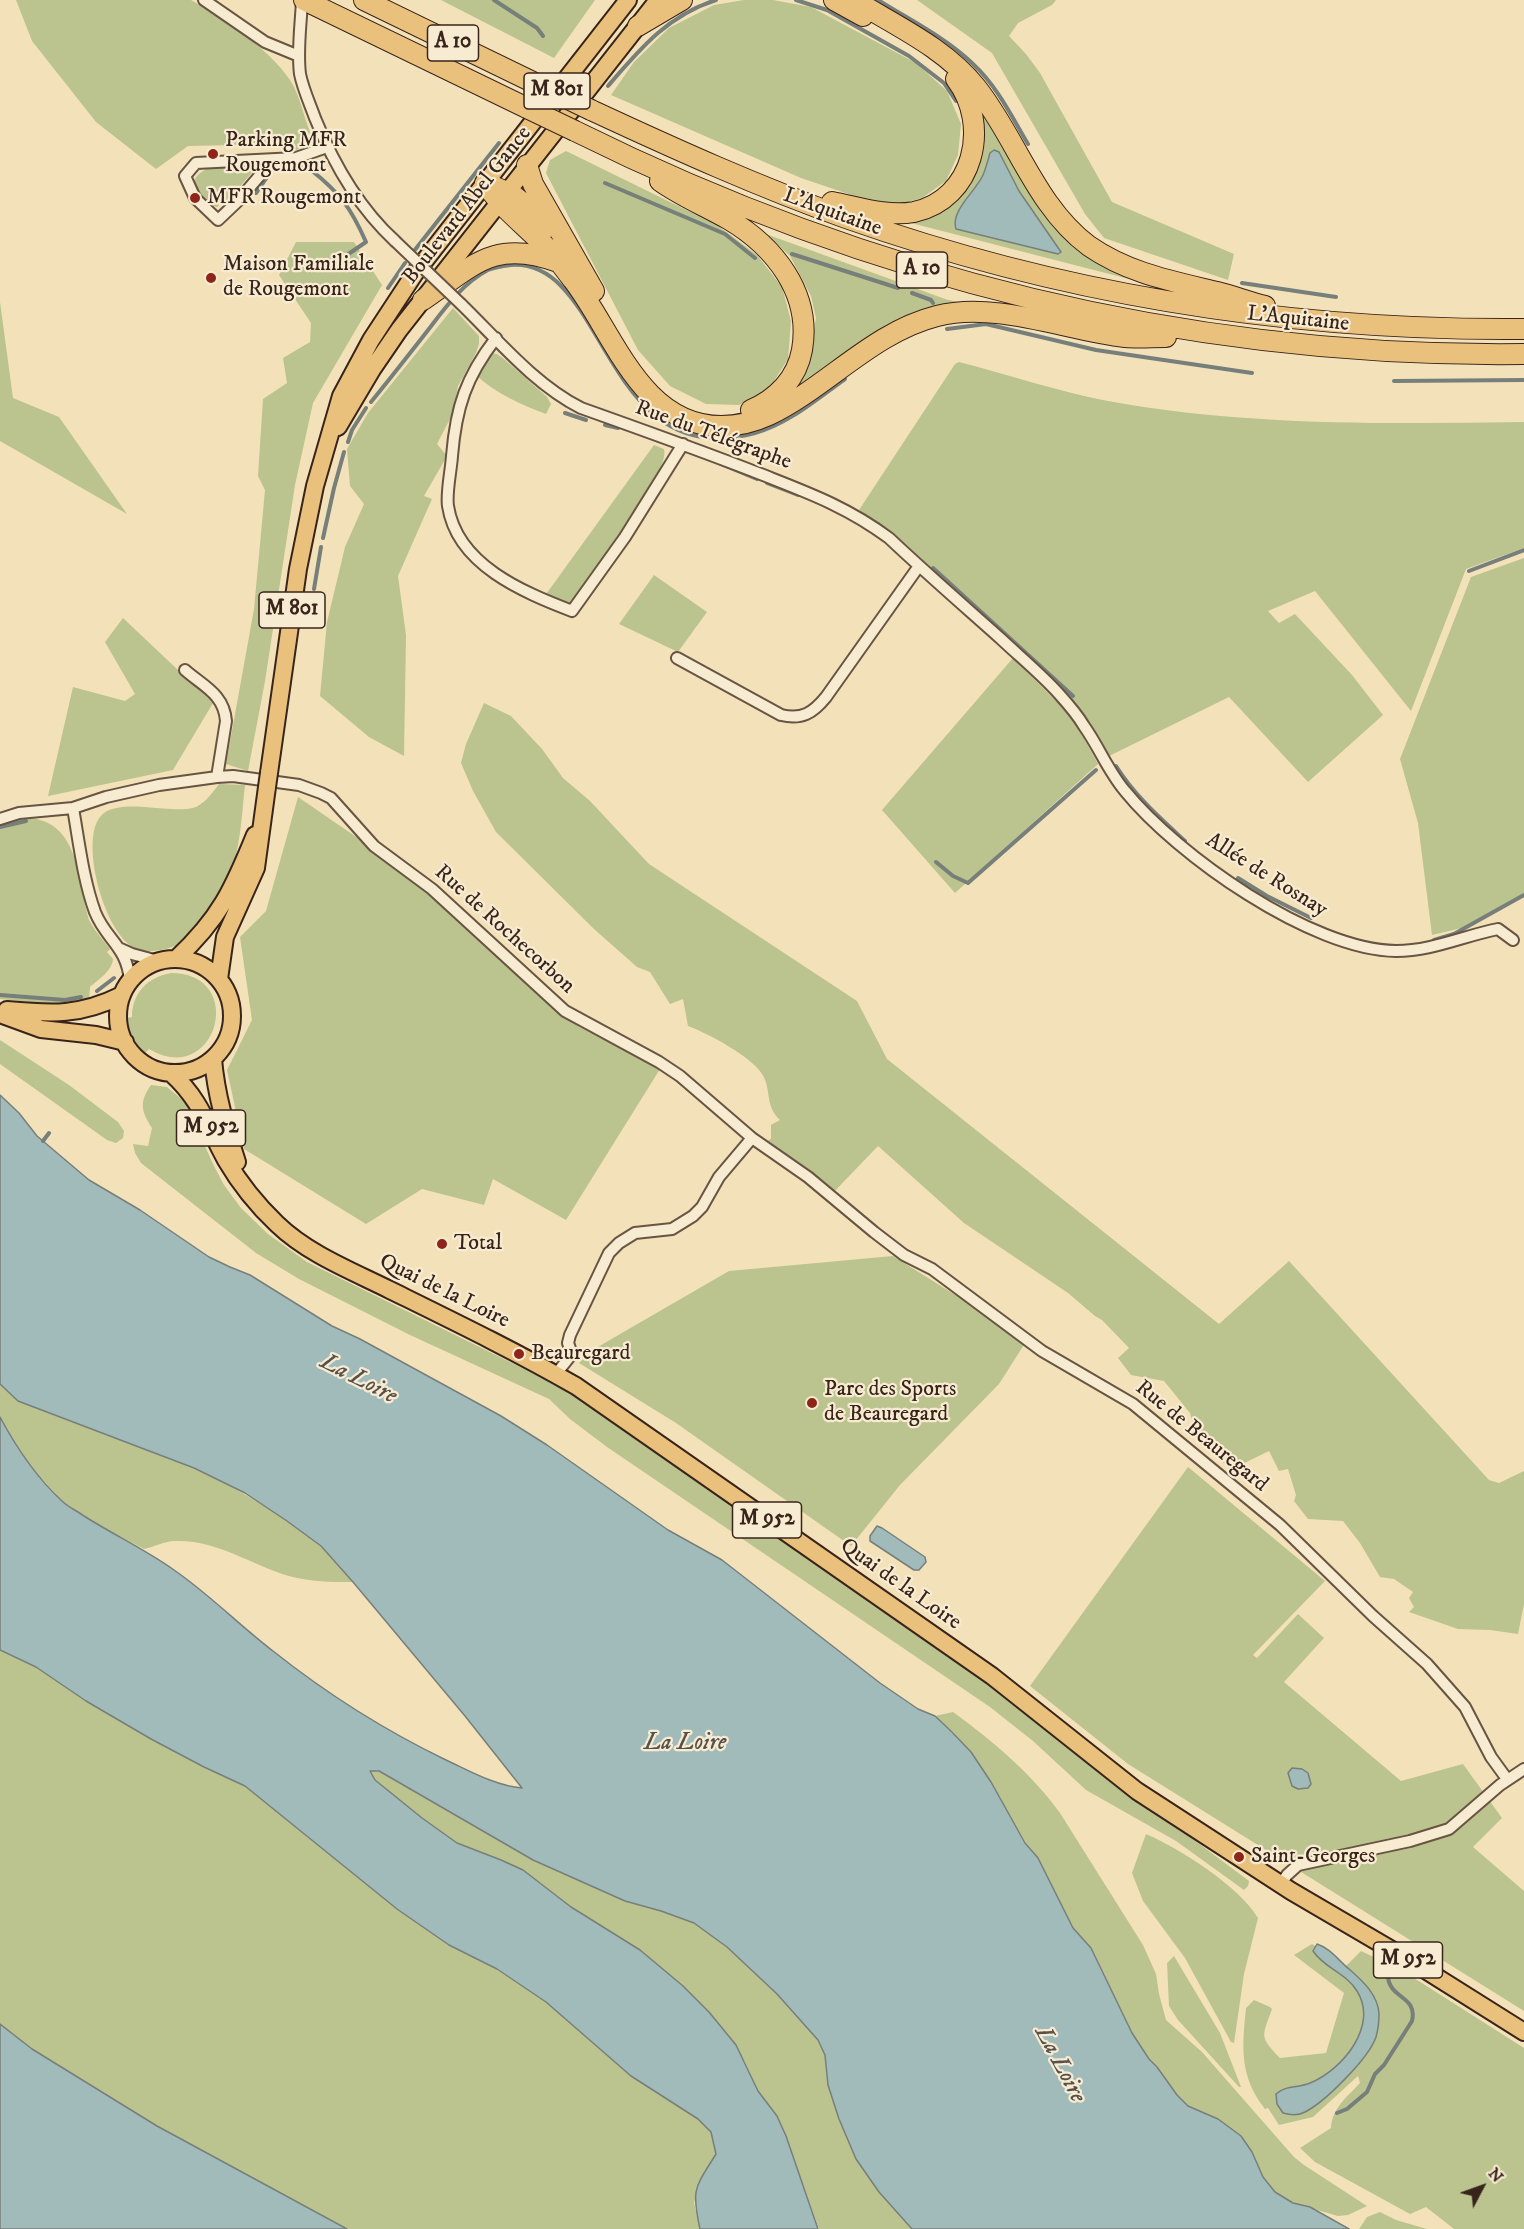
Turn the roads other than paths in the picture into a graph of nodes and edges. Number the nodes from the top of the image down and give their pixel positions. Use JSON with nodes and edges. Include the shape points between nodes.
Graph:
{"nodes":[{"id":1,"x":204,"y":0,"type":"edge"},
{"id":2,"x":303,"y":0,"type":"edge"},
{"id":3,"x":364,"y":0,"type":"edge"},
{"id":4,"x":628,"y":0,"type":"edge"},
{"id":5,"x":658,"y":0,"type":"edge"},
{"id":6,"x":682,"y":0,"type":"edge"},
{"id":7,"x":834,"y":0,"type":"edge"},
{"id":8,"x":854,"y":0,"type":"edge"},
{"id":9,"x":638,"y":26,"type":"junction"},
{"id":10,"x":299,"y":56,"type":"junction"},
{"id":11,"x":327,"y":147,"type":"junction"},
{"id":12,"x":621,"y":153,"type":"junction"},
{"id":13,"x":273,"y":160,"type":"junction"},
{"id":14,"x":527,"y":165,"type":"junction"},
{"id":15,"x":485,"y":183,"type":"junction"},
{"id":16,"x":779,"y":193,"type":"junction"},
{"id":17,"x":503,"y":196,"type":"junction"},
{"id":18,"x":562,"y":234,"type":"junction"},
{"id":19,"x":559,"y":263,"type":"junction"},
{"id":20,"x":423,"y":300,"type":"junction"},
{"id":21,"x":1316,"y":321,"type":"junction"},
{"id":22,"x":1524,"y":329,"type":"edge"},
{"id":23,"x":496,"y":338,"type":"junction"},
{"id":24,"x":1238,"y":338,"type":"junction"},
{"id":25,"x":1524,"y":354,"type":"edge"},
{"id":26,"x":683,"y":444,"type":"junction"},
{"id":27,"x":325,"y":448,"type":"junction"},
{"id":28,"x":919,"y":566,"type":"junction"},
{"id":29,"x":678,"y":658,"type":"dead end"},
{"id":30,"x":184,"y":670,"type":"dead end"},
{"id":31,"x":1103,"y":759,"type":"joint"},
{"id":32,"x":217,"y":777,"type":"junction"},
{"id":33,"x":73,"y":808,"type":"junction"},
{"id":34,"x":264,"y":814,"type":"junction"},
{"id":35,"x":0,"y":819,"type":"edge"},
{"id":36,"x":1513,"y":940,"type":"dead end"},
{"id":37,"x":121,"y":949,"type":"junction"},
{"id":38,"x":176,"y":959,"type":"junction"},
{"id":39,"x":158,"y":961,"type":"junction"},
{"id":40,"x":219,"y":979,"type":"junction"},
{"id":41,"x":126,"y":988,"type":"junction"},
{"id":42,"x":0,"y":1012,"type":"edge"},
{"id":43,"x":124,"y":1042,"type":"junction"},
{"id":44,"x":213,"y":1059,"type":"junction"},
{"id":45,"x":171,"y":1073,"type":"junction"},
{"id":46,"x":755,"y":1140,"type":"junction"},
{"id":47,"x":245,"y":1189,"type":"junction"},
{"id":48,"x":556,"y":1374,"type":"junction"},
{"id":49,"x":1524,"y":1768,"type":"edge"},
{"id":50,"x":1507,"y":1779,"type":"junction"},
{"id":51,"x":1280,"y":1885,"type":"junction"},
{"id":52,"x":1524,"y":2032,"type":"edge"}],
"edges":[{"from":1,"to":10,"type":"street","via":[[265,42]]},
{"from":2,"to":10,"type":"street","name":"Rue du Télégraphe"},
{"from":2,"to":12,"type":"highway","name":"L'Aquitaine","number":"A 10","bridge":true},
{"from":3,"to":16,"type":"highway","name":"L'Aquitaine","number":"A 10","bridge":true,"via":[[591,110]]},
{"from":4,"to":15,"type":"main road","name":"Boulevard Abel Gance","number":"M 801"},
{"from":5,"to":9,"type":"main road","name":"Boulevard Abel Gance","number":"M 801"},
{"from":6,"to":9,"type":"highway"},
{"from":7,"to":16,"type":"highway","via":[[929,55],[955,77],[974,118],[972,159],[948,195],[922,210],[888,213]]},
{"from":8,"to":21,"type":"highway","via":[[934,49],[975,85],[1046,199],[1088,244],[1153,277]]},
{"from":9,"to":14,"type":"main road","name":"Boulevard Abel Gance","number":"M 801"},
{"from":10,"to":11,"type":"street","name":"Rue du Télégraphe","via":[[301,76]]},
{"from":11,"to":13,"type":"street","via":[[296,158]]},
{"from":11,"to":23,"type":"street","name":"Rue du Télégraphe","bridge":true,"via":[[375,222]]},
{"from":12,"to":18,"type":"highway","via":[[669,187],[743,229],[777,259],[794,288],[803,319],[800,357],[790,379],[762,405],[738,414],[712,416],[675,402],[654,386],[635,363]]},
{"from":12,"to":24,"type":"highway","name":"L'Aquitaine","number":"A 10","via":[[790,225],[937,274],[1085,312]]},
{"from":13,"to":13,"type":"street","via":[[218,220],[195,198],[186,176],[196,163]]},
{"from":14,"to":17,"type":"main road","name":"Boulevard Abel Gance","number":"M 801"},
{"from":14,"to":18,"type":"highway","via":[[533,184]]},
{"from":15,"to":17,"type":"highway"},
{"from":15,"to":27,"type":"main road","name":"Boulevard Abel Gance","number":"M 801","via":[[415,273],[371,340],[341,396]]},
{"from":16,"to":21,"type":"highway","name":"L'Aquitaine","number":"A 10","via":[[905,237],[1042,276],[1190,305]]},
{"from":17,"to":18,"type":"highway"},
{"from":17,"to":19,"type":"highway"},
{"from":17,"to":20,"type":"main road","name":"Boulevard Abel Gance","number":"M 801"},
{"from":19,"to":20,"type":"highway","via":[[529,253],[501,253],[475,264]]},
{"from":19,"to":24,"type":"highway","via":[[648,392],[670,411],[712,426],[768,416],[886,338],[936,316],[956,312],[995,313],[1126,337]]},
{"from":20,"to":27,"type":"main road","name":"Boulevard Abel Gance","number":"M 801","via":[[373,368]]},
{"from":21,"to":22,"type":"highway","name":"L'Aquitaine","number":"A 10"},
{"from":23,"to":26,"type":"street","name":"Rue du Télégraphe","via":[[546,387],[567,401]]},
{"from":23,"to":26,"type":"street","via":[[474,368],[464,392],[453,437],[447,503],[462,540],[501,578],[572,611],[625,537]]},
{"from":24,"to":25,"type":"highway","name":"L'Aquitaine","number":"A 10","via":[[1389,352]]},
{"from":26,"to":28,"type":"street","name":"Rue du Télégraphe","via":[[845,509],[889,538]]},
{"from":27,"to":34,"type":"main road","name":"Boulevard Abel Gance","number":"M 801","via":[[298,569]]},
{"from":28,"to":29,"type":"street","via":[[826,697],[802,717],[781,714]]},
{"from":28,"to":31,"type":"street","name":"Rue du Télégraphe","via":[[1057,691],[1085,727]]},
{"from":30,"to":32,"type":"street","via":[[218,697],[225,712]]},
{"from":31,"to":36,"type":"street","name":"Allée de Rosnay","via":[[1126,793],[1182,847],[1265,904],[1318,932],[1367,948],[1393,951],[1439,946],[1497,929]]},
{"from":32,"to":33,"type":"street","name":"Rue de Rochecorbon","via":[[159,784]]},
{"from":32,"to":46,"type":"street","name":"Rue de Rochecorbon","via":[[299,785],[331,798],[374,846],[432,888],[565,1011],[680,1076]]},
{"from":33,"to":35,"type":"street","name":"Rue de Rochecorbon","via":[[19,813]]},
{"from":33,"to":37,"type":"street","via":[[96,914]]},
{"from":34,"to":38,"type":"main road","name":"Boulevard Abel Gance","number":"M 801","via":[[221,909]]},
{"from":34,"to":40,"type":"main road","name":"Boulevard Abel Gance","number":"M 801","via":[[256,868],[225,937]]},
{"from":37,"to":39,"type":"street"},
{"from":37,"to":41,"type":"street","via":[[129,969]]},
{"from":38,"to":39,"type":"main road"},
{"from":38,"to":40,"type":"main road","via":[[192,961]]},
{"from":39,"to":41,"type":"main road","via":[[147,966]]},
{"from":40,"to":44,"type":"main road","via":[[228,994],[231,1029]]},
{"from":41,"to":42,"type":"main road","via":[[95,1007],[76,1012]]},
{"from":41,"to":43,"type":"main road","via":[[119,1018]]},
{"from":42,"to":43,"type":"main road","via":[[41,1029]]},
{"from":43,"to":45,"type":"main road","via":[[141,1062]]},
{"from":44,"to":45,"type":"main road","via":[[193,1070]]},
{"from":44,"to":47,"type":"main road","number":"M 952","via":[[221,1112]]},
{"from":45,"to":47,"type":"main road","number":"M 952","via":[[200,1106],[226,1161]]},
{"from":46,"to":48,"type":"street","via":[[719,1177],[693,1216],[672,1229],[634,1233],[609,1252],[570,1335],[572,1354]]},
{"from":46,"to":50,"type":"street","name":"Rue de Beauregard","via":[[808,1177],[904,1255],[932,1269],[1042,1351],[1133,1404],[1280,1525],[1457,1696]]},
{"from":47,"to":48,"type":"main road","name":"Quai de la Loire","number":"M 952","via":[[279,1226],[323,1256]]},
{"from":48,"to":51,"type":"main road","name":"Quai de la Loire","number":"M 952","via":[[1020,1696],[1137,1791]]},
{"from":49,"to":50,"type":"street"},
{"from":50,"to":51,"type":"street","via":[[1449,1829],[1298,1865]]},
{"from":51,"to":52,"type":"main road","name":"Quai de la Loire","number":"M 952"}]}
